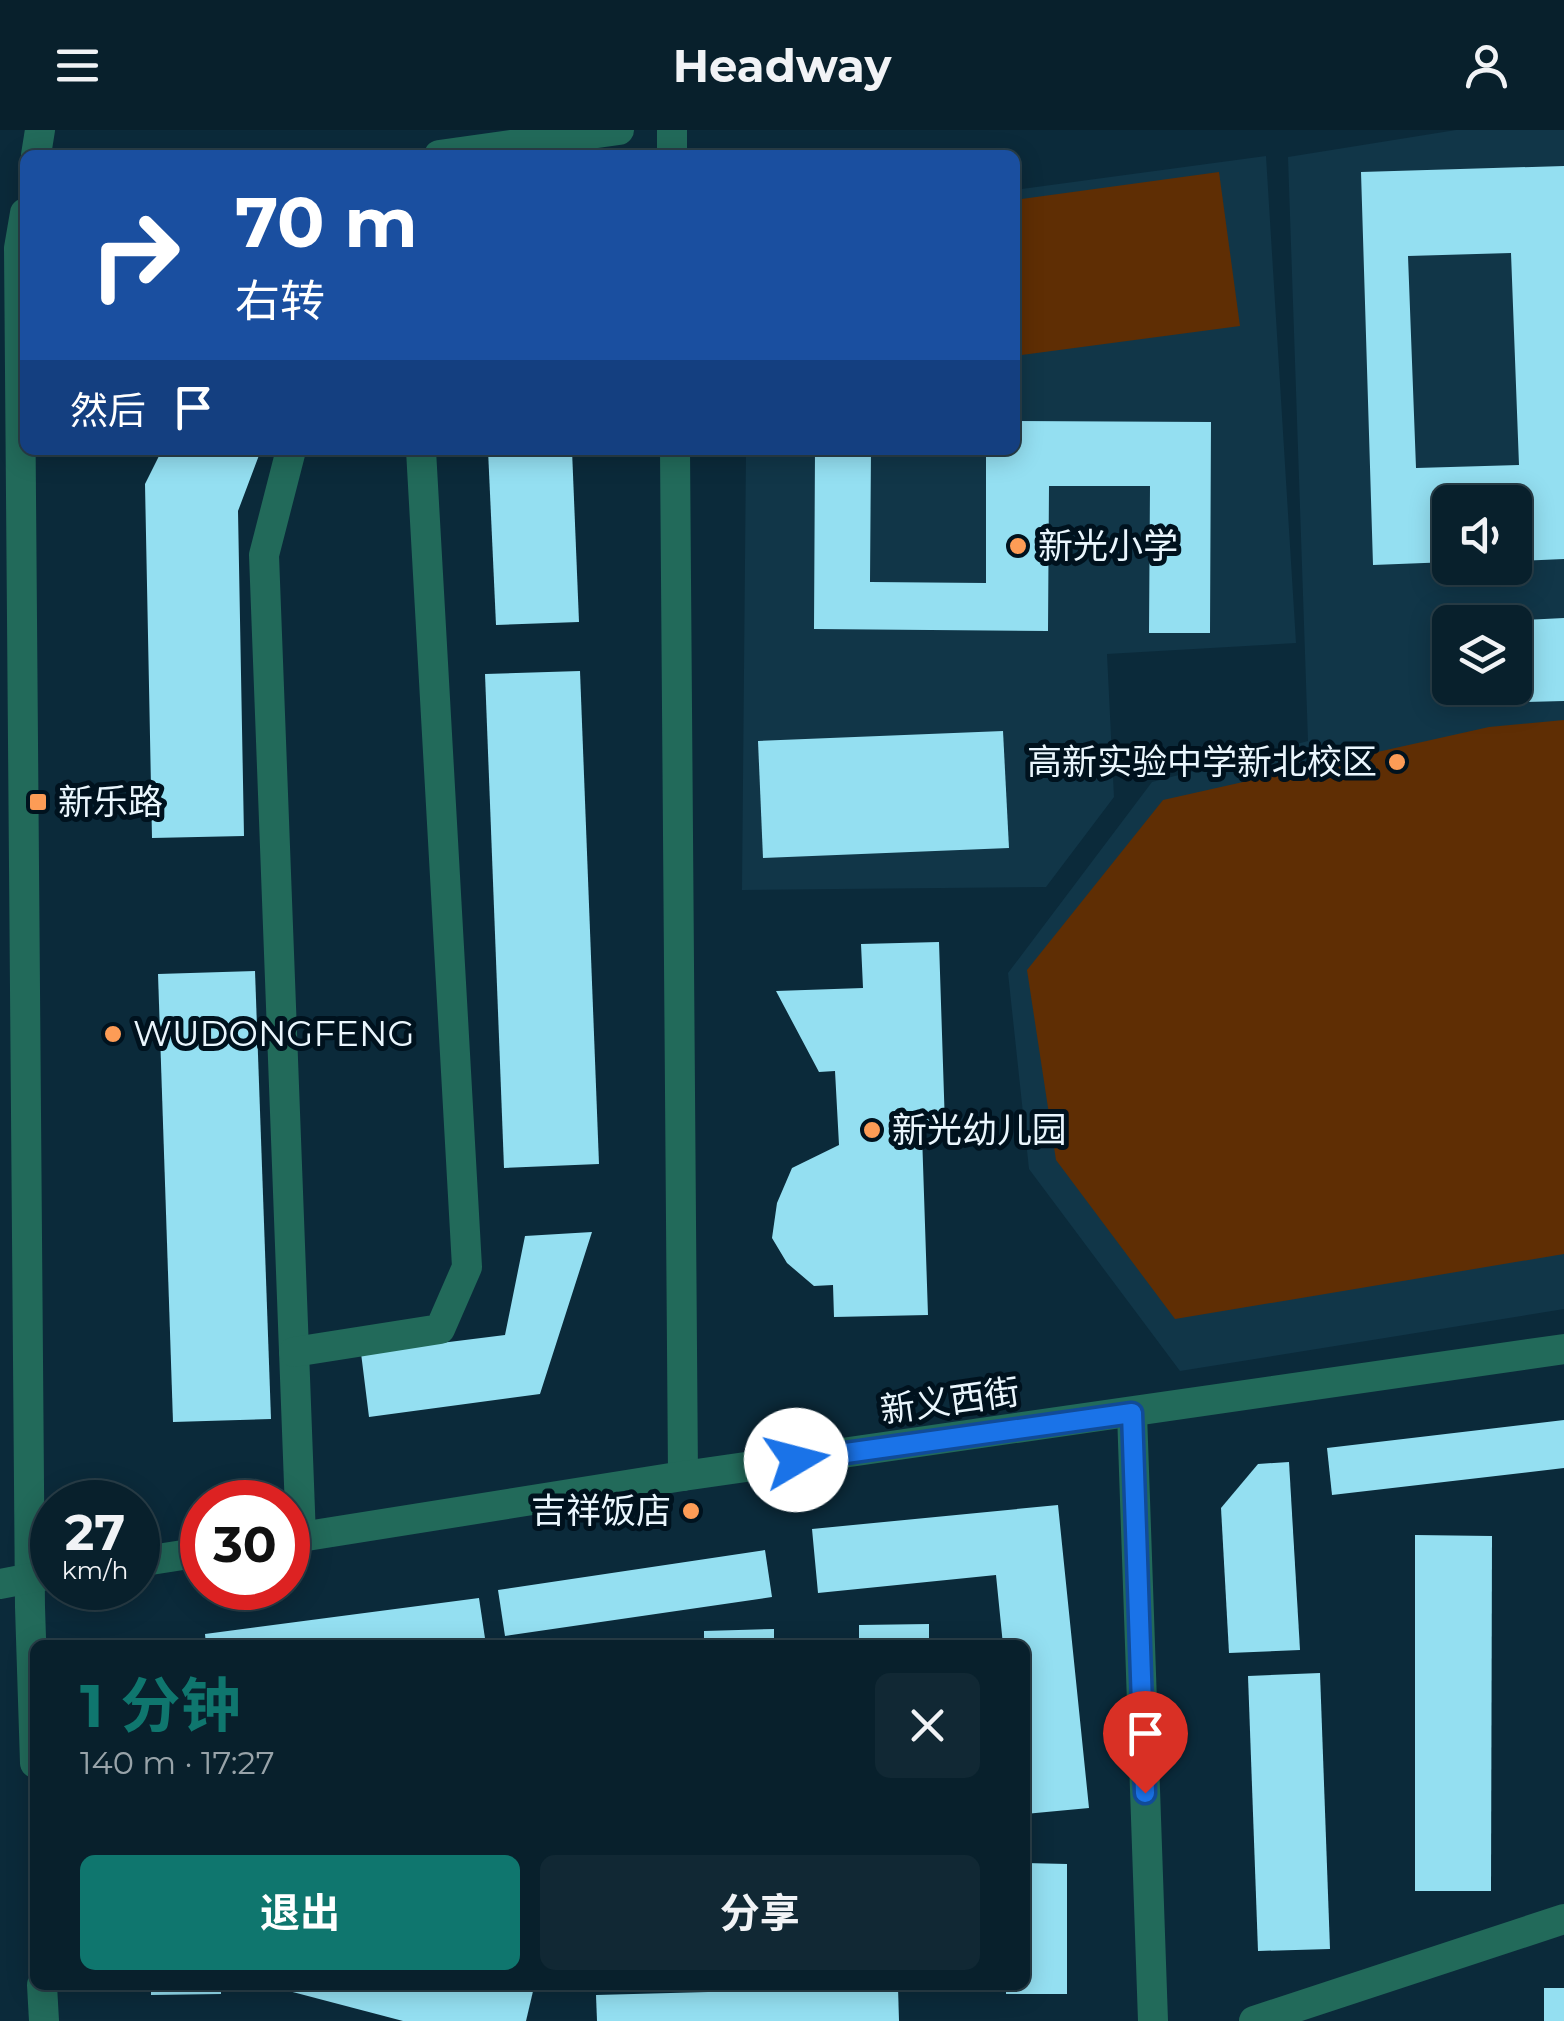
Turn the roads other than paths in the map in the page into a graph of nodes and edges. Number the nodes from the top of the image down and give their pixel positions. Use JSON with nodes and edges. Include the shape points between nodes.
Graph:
{"nodes":[{"id":1,"x":619,"y":130,"type":"edge"},
{"id":2,"x":566,"y":134,"type":"edge"},
{"id":3,"x":470,"y":150,"type":"edge"},
{"id":4,"x":20,"y":242,"type":"edge"},
{"id":5,"x":10,"y":451,"type":"edge"},
{"id":6,"x":291,"y":455,"type":"edge"},
{"id":7,"x":421,"y":455,"type":"edge"},
{"id":8,"x":675,"y":455,"type":"edge"},
{"id":9,"x":12,"y":883,"type":"edge"},
{"id":10,"x":1564,"y":1349,"type":"edge"},
{"id":11,"x":294,"y":1352,"type":"junction"},
{"id":12,"x":1132,"y":1413,"type":"junction"},
{"id":13,"x":684,"y":1476,"type":"junction"},
{"id":14,"x":294,"y":1480,"type":"edge"},
{"id":15,"x":310,"y":1535,"type":"edge"},
{"id":16,"x":27,"y":1578,"type":"edge"},
{"id":17,"x":30,"y":1647,"type":"edge"},
{"id":18,"x":1564,"y":1919,"type":"edge"},
{"id":19,"x":42,"y":1990,"type":"edge"},
{"id":20,"x":44,"y":2021,"type":"edge"},
{"id":21,"x":1153,"y":2021,"type":"edge"},
{"id":22,"x":1254,"y":2021,"type":"edge"}],
"edges":[{"from":1,"to":2,"type":"street"},
{"from":2,"to":3,"type":"street"},
{"from":4,"to":5,"type":"street"},
{"from":5,"to":9,"type":"street"},
{"from":6,"to":11,"type":"street","via":[[264,555]]},
{"from":7,"to":11,"type":"street","via":[[467,1267],[440,1330]]},
{"from":8,"to":13,"type":"street"},
{"from":9,"to":16,"type":"street"},
{"from":10,"to":12,"type":"street","name":"新义西街"},
{"from":11,"to":14,"type":"street"},
{"from":12,"to":13,"type":"street","name":"新义西街"},
{"from":12,"to":21,"type":"street"},
{"from":13,"to":15,"type":"street","name":"新义西街"},
{"from":16,"to":17,"type":"street"},
{"from":18,"to":22,"type":"street"},
{"from":19,"to":20,"type":"street"}]}
